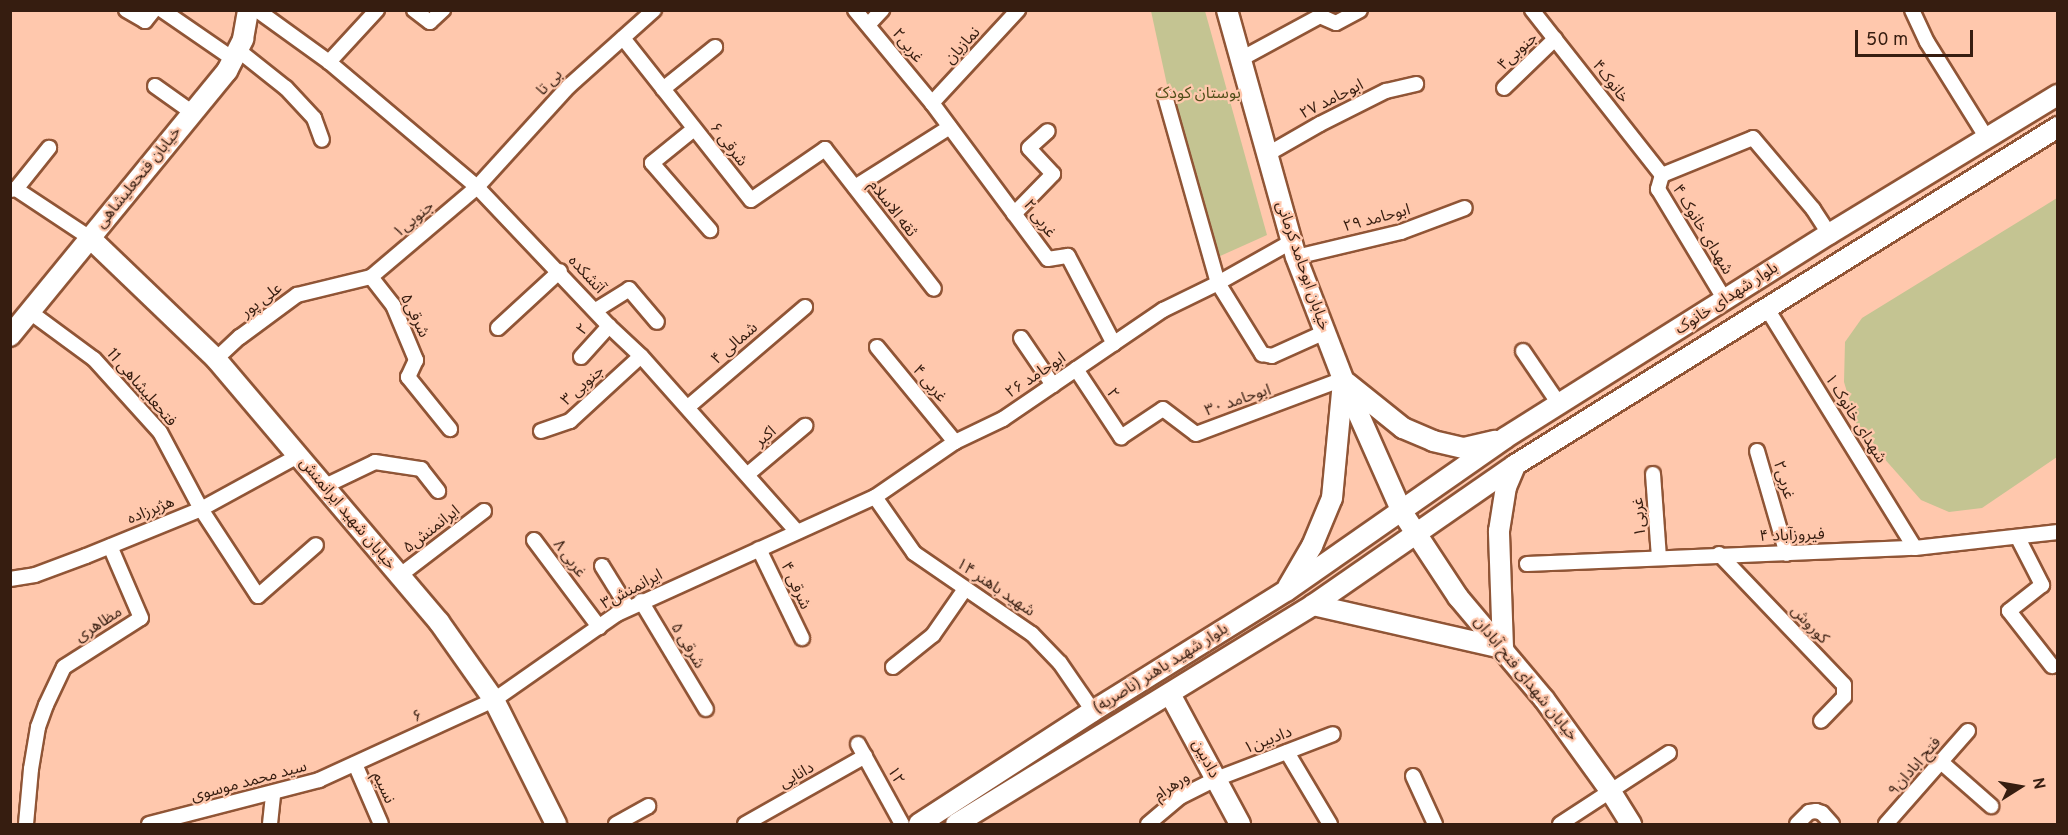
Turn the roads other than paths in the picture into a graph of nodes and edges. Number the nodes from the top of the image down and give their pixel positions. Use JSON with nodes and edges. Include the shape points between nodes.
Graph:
{"nodes":[{"id":1,"x":126,"y":10,"type":"edge"},
{"id":2,"x":154,"y":10,"type":"edge"},
{"id":3,"x":162,"y":10,"type":"edge"},
{"id":4,"x":248,"y":10,"type":"edge"},
{"id":5,"x":257,"y":10,"type":"edge"},
{"id":6,"x":377,"y":10,"type":"edge"},
{"id":7,"x":414,"y":10,"type":"edge"},
{"id":8,"x":443,"y":10,"type":"edge"},
{"id":9,"x":654,"y":10,"type":"edge"},
{"id":10,"x":855,"y":10,"type":"edge"},
{"id":11,"x":882,"y":10,"type":"edge"},
{"id":12,"x":1018,"y":10,"type":"edge"},
{"id":13,"x":1227,"y":10,"type":"edge"},
{"id":14,"x":1360,"y":10,"type":"edge"},
{"id":15,"x":1532,"y":10,"type":"edge"},
{"id":16,"x":1912,"y":10,"type":"edge"},
{"id":17,"x":868,"y":25,"type":"junction"},
{"id":18,"x":623,"y":38,"type":"junction"},
{"id":19,"x":1555,"y":39,"type":"junction"},
{"id":20,"x":715,"y":47,"type":"dead end"},
{"id":21,"x":236,"y":55,"type":"junction"},
{"id":22,"x":1239,"y":60,"type":"junction"},
{"id":23,"x":329,"y":62,"type":"junction"},
{"id":24,"x":1416,"y":84,"type":"dead end"},
{"id":25,"x":155,"y":86,"type":"dead end"},
{"id":26,"x":1504,"y":88,"type":"dead end"},
{"id":27,"x":663,"y":89,"type":"junction"},
{"id":28,"x":2058,"y":95,"type":"edge"},
{"id":29,"x":1165,"y":96,"type":"dead end"},
{"id":30,"x":932,"y":103,"type":"junction"},
{"id":31,"x":193,"y":113,"type":"junction"},
{"id":32,"x":950,"y":127,"type":"junction"},
{"id":33,"x":2058,"y":127,"type":"edge"},
{"id":34,"x":694,"y":129,"type":"junction"},
{"id":35,"x":1048,"y":131,"type":"dead end"},
{"id":36,"x":322,"y":140,"type":"dead end"},
{"id":37,"x":1988,"y":140,"type":"junction"},
{"id":38,"x":49,"y":148,"type":"dead end"},
{"id":39,"x":825,"y":149,"type":"joint"},
{"id":40,"x":1266,"y":155,"type":"junction"},
{"id":41,"x":1662,"y":175,"type":"junction"},
{"id":42,"x":477,"y":187,"type":"junction"},
{"id":43,"x":855,"y":187,"type":"junction"},
{"id":44,"x":13,"y":190,"type":"edge"},
{"id":45,"x":1465,"y":208,"type":"dead end"},
{"id":46,"x":1014,"y":214,"type":"junction"},
{"id":47,"x":710,"y":230,"type":"dead end"},
{"id":48,"x":1829,"y":234,"type":"junction"},
{"id":49,"x":90,"y":238,"type":"junction"},
{"id":50,"x":1294,"y":249,"type":"junction"},
{"id":51,"x":560,"y":271,"type":"junction"},
{"id":52,"x":371,"y":277,"type":"junction"},
{"id":53,"x":1218,"y":284,"type":"junction"},
{"id":54,"x":934,"y":289,"type":"dead end"},
{"id":55,"x":1725,"y":300,"type":"junction"},
{"id":56,"x":804,"y":307,"type":"dead end"},
{"id":57,"x":1766,"y":307,"type":"junction"},
{"id":58,"x":596,"y":310,"type":"junction"},
{"id":59,"x":30,"y":312,"type":"junction"},
{"id":60,"x":657,"y":322,"type":"dead end"},
{"id":61,"x":609,"y":326,"type":"junction"},
{"id":62,"x":498,"y":328,"type":"dead end"},
{"id":63,"x":1325,"y":332,"type":"junction"},
{"id":64,"x":10,"y":336,"type":"edge"},
{"id":65,"x":1021,"y":338,"type":"dead end"},
{"id":66,"x":1114,"y":344,"type":"junction"},
{"id":67,"x":876,"y":347,"type":"dead end"},
{"id":68,"x":1523,"y":351,"type":"dead end"},
{"id":69,"x":641,"y":356,"type":"junction"},
{"id":70,"x":581,"y":357,"type":"dead end"},
{"id":71,"x":216,"y":360,"type":"junction"},
{"id":72,"x":1076,"y":369,"type":"junction"},
{"id":73,"x":1343,"y":379,"type":"junction"},
{"id":74,"x":1053,"y":385,"type":"junction"},
{"id":75,"x":1559,"y":404,"type":"junction"},
{"id":76,"x":688,"y":407,"type":"junction"},
{"id":77,"x":805,"y":426,"type":"dead end"},
{"id":78,"x":450,"y":429,"type":"dead end"},
{"id":79,"x":541,"y":431,"type":"dead end"},
{"id":80,"x":1121,"y":437,"type":"joint"},
{"id":81,"x":1505,"y":438,"type":"junction"},
{"id":82,"x":955,"y":442,"type":"junction"},
{"id":83,"x":1757,"y":451,"type":"dead end"},
{"id":84,"x":298,"y":456,"type":"junction"},
{"id":85,"x":1515,"y":465,"type":"junction"},
{"id":86,"x":748,"y":474,"type":"junction"},
{"id":87,"x":1653,"y":474,"type":"dead end"},
{"id":88,"x":325,"y":486,"type":"junction"},
{"id":89,"x":438,"y":491,"type":"dead end"},
{"id":90,"x":875,"y":497,"type":"junction"},
{"id":91,"x":201,"y":509,"type":"junction"},
{"id":92,"x":484,"y":511,"type":"dead end"},
{"id":93,"x":1402,"y":512,"type":"junction"},
{"id":94,"x":797,"y":532,"type":"junction"},
{"id":95,"x":2058,"y":532,"type":"edge"},
{"id":96,"x":1416,"y":536,"type":"junction"},
{"id":97,"x":2018,"y":538,"type":"junction"},
{"id":98,"x":534,"y":540,"type":"dead end"},
{"id":99,"x":316,"y":545,"type":"dead end"},
{"id":100,"x":110,"y":546,"type":"junction"},
{"id":101,"x":1915,"y":548,"type":"junction"},
{"id":102,"x":759,"y":549,"type":"junction"},
{"id":103,"x":1787,"y":554,"type":"junction"},
{"id":104,"x":1719,"y":555,"type":"junction"},
{"id":105,"x":1659,"y":557,"type":"junction"},
{"id":106,"x":1527,"y":564,"type":"dead end"},
{"id":107,"x":602,"y":566,"type":"dead end"},
{"id":108,"x":399,"y":576,"type":"junction"},
{"id":109,"x":10,"y":579,"type":"edge"},
{"id":110,"x":965,"y":589,"type":"junction"},
{"id":111,"x":1286,"y":591,"type":"junction"},
{"id":112,"x":1313,"y":604,"type":"junction"},
{"id":113,"x":634,"y":605,"type":"junction"},
{"id":114,"x":599,"y":627,"type":"junction"},
{"id":115,"x":801,"y":638,"type":"dead end"},
{"id":116,"x":1503,"y":648,"type":"junction"},
{"id":117,"x":2052,"y":666,"type":"dead end"},
{"id":118,"x":893,"y":667,"type":"dead end"},
{"id":119,"x":1170,"y":693,"type":"junction"},
{"id":120,"x":494,"y":700,"type":"junction"},
{"id":121,"x":706,"y":709,"type":"dead end"},
{"id":122,"x":1093,"y":711,"type":"junction"},
{"id":123,"x":1821,"y":721,"type":"dead end"},
{"id":124,"x":1968,"y":731,"type":"dead end"},
{"id":125,"x":1333,"y":734,"type":"dead end"},
{"id":126,"x":858,"y":744,"type":"dead end"},
{"id":127,"x":1287,"y":752,"type":"junction"},
{"id":128,"x":1669,"y":753,"type":"dead end"},
{"id":129,"x":865,"y":756,"type":"junction"},
{"id":130,"x":1941,"y":762,"type":"junction"},
{"id":131,"x":355,"y":764,"type":"junction"},
{"id":132,"x":1413,"y":776,"type":"dead end"},
{"id":133,"x":1216,"y":779,"type":"junction"},
{"id":134,"x":1611,"y":792,"type":"junction"},
{"id":135,"x":273,"y":793,"type":"junction"},
{"id":136,"x":648,"y":806,"type":"dead end"},
{"id":137,"x":1991,"y":806,"type":"dead end"},
{"id":138,"x":165,"y":823,"type":"edge"},
{"id":139,"x":26,"y":825,"type":"edge"},
{"id":140,"x":149,"y":825,"type":"edge"},
{"id":141,"x":270,"y":825,"type":"edge"},
{"id":142,"x":381,"y":825,"type":"edge"},
{"id":143,"x":556,"y":825,"type":"edge"},
{"id":144,"x":616,"y":825,"type":"edge"},
{"id":145,"x":745,"y":825,"type":"edge"},
{"id":146,"x":902,"y":825,"type":"edge"},
{"id":147,"x":919,"y":825,"type":"edge"},
{"id":148,"x":956,"y":825,"type":"edge"},
{"id":149,"x":1148,"y":825,"type":"edge"},
{"id":150,"x":1240,"y":825,"type":"edge"},
{"id":151,"x":1330,"y":825,"type":"edge"},
{"id":152,"x":1435,"y":825,"type":"edge"},
{"id":153,"x":1560,"y":825,"type":"edge"},
{"id":154,"x":1631,"y":825,"type":"edge"},
{"id":155,"x":1797,"y":825,"type":"edge"},
{"id":156,"x":1832,"y":825,"type":"edge"},
{"id":157,"x":1886,"y":825,"type":"edge"}],
"edges":[{"from":1,"to":2,"type":"street","via":[[145,21]]},
{"from":3,"to":21,"type":"street"},
{"from":4,"to":21,"type":"main road","name":"خیابان فتحعلیشاهی"},
{"from":5,"to":23,"type":"street","name":"آتشکده"},
{"from":6,"to":23,"type":"street"},
{"from":7,"to":8,"type":"street","via":[[430,22]]},
{"from":9,"to":18,"type":"street","name":"بی تا"},
{"from":10,"to":17,"type":"street","name":"غربی۲"},
{"from":11,"to":17,"type":"street"},
{"from":12,"to":30,"type":"street","name":"نمازیان"},
{"from":13,"to":22,"type":"main road","name":"خیابان ابوحامد کرمانی"},
{"from":14,"to":22,"type":"street","via":[[1336,23],[1320,16]]},
{"from":15,"to":19,"type":"street","name":"خانوک۴"},
{"from":16,"to":37,"type":"street","via":[[1927,42]]},
{"from":17,"to":30,"type":"street","name":"غربی۲"},
{"from":18,"to":27,"type":"street","name":"۶ شرقی"},
{"from":18,"to":42,"type":"street","name":"بی تا","via":[[569,86]]},
{"from":19,"to":26,"type":"street","name":"جنوبی۴"},
{"from":19,"to":41,"type":"street","name":"خانوک۴"},
{"from":20,"to":27,"type":"street"},
{"from":21,"to":31,"type":"main road","name":"خیابان فتحعلیشاهی"},
{"from":21,"to":36,"type":"street","via":[[286,87],[314,118]]},
{"from":22,"to":40,"type":"main road","name":"خیابان ابوحامد کرمانی"},
{"from":23,"to":42,"type":"street","name":"آتشکده"},
{"from":24,"to":40,"type":"street","name":"ابوحامد ۲۷","via":[[1386,91]]},
{"from":25,"to":31,"type":"street"},
{"from":27,"to":34,"type":"street","name":"۶ شرقی"},
{"from":28,"to":37,"type":"main road","name":"بلوار شهدای خانوک"},
{"from":29,"to":53,"type":"street"},
{"from":30,"to":32,"type":"street","name":"۲ غربی"},
{"from":31,"to":49,"type":"main road","name":"خیابان فتحعلیشاهی"},
{"from":32,"to":43,"type":"street"},
{"from":32,"to":46,"type":"street","name":"۲ غربی"},
{"from":33,"to":57,"type":"main road","name":"بلوار شهدای خانوک"},
{"from":34,"to":39,"type":"street","name":"۶ شرقی","via":[[751,200]]},
{"from":34,"to":47,"type":"street","via":[[652,163]]},
{"from":35,"to":46,"type":"street","via":[[1029,148],[1053,174]]},
{"from":37,"to":48,"type":"main road","name":"بلوار شهدای خانوک"},
{"from":38,"to":44,"type":"street"},
{"from":39,"to":43,"type":"street","name":"ثقه الاسلام"},
{"from":40,"to":50,"type":"main road","name":"خیابان ابوحامد کرمانی"},
{"from":41,"to":48,"type":"street","via":[[1754,138]]},
{"from":41,"to":55,"type":"street","name":"شهدای خانوک ۴","via":[[1658,189]]},
{"from":42,"to":51,"type":"street","name":"آتشکده"},
{"from":42,"to":52,"type":"street","name":"جنوبی۱"},
{"from":43,"to":54,"type":"street","name":"ثقه الاسلام"},
{"from":44,"to":49,"type":"street"},
{"from":45,"to":50,"type":"street","name":"ابوحامد ۲۹","via":[[1401,232]]},
{"from":46,"to":66,"type":"street","name":"۲ غربی","via":[[1048,259],[1068,256]]},
{"from":48,"to":55,"type":"main road","name":"بلوار شهدای خانوک"},
{"from":49,"to":59,"type":"main road","name":"خیابان فتحعلیشاهی"},
{"from":49,"to":71,"type":"main road","name":"خیابان شهید ایرانمنش"},
{"from":50,"to":53,"type":"street","name":"ابوحامد ۲۶"},
{"from":50,"to":63,"type":"main road","name":"خیابان ابوحامد کرمانی"},
{"from":51,"to":58,"type":"street","name":"آتشکده"},
{"from":51,"to":62,"type":"street"},
{"from":52,"to":71,"type":"street","name":"علی پور","via":[[297,295]]},
{"from":52,"to":78,"type":"street","name":"شرقی۵","via":[[393,305],[416,360],[408,377]]},
{"from":53,"to":63,"type":"street","via":[[1267,357]]},
{"from":53,"to":66,"type":"street","name":"ابوحامد ۲۶","via":[[1163,310]]},
{"from":55,"to":75,"type":"main road","name":"بلوار شهدای خانوک"},
{"from":56,"to":76,"type":"street","name":"۴ شمالی"},
{"from":57,"to":85,"type":"main road","name":"بلوار شهدای خانوک"},
{"from":57,"to":101,"type":"street","name":"شهدای خانوک ۱"},
{"from":58,"to":60,"type":"street","via":[[629,289]]},
{"from":58,"to":61,"type":"street","name":"آتشکده"},
{"from":59,"to":64,"type":"main road","name":"خیابان فتحعلیشاهی"},
{"from":59,"to":91,"type":"street","name":"فتحعلیشاهی 11","via":[[94,359],[160,432]]},
{"from":61,"to":69,"type":"street","name":"آتشکده"},
{"from":61,"to":70,"type":"street","name":"۲"},
{"from":63,"to":73,"type":"main road","name":"خیابان ابوحامد کرمانی"},
{"from":65,"to":74,"type":"street"},
{"from":66,"to":72,"type":"street","name":"ابوحامد ۲۶"},
{"from":67,"to":82,"type":"street","name":"۴ غربی"},
{"from":68,"to":75,"type":"street"},
{"from":69,"to":76,"type":"street","name":"آتشکده"},
{"from":69,"to":79,"type":"street","name":"۳ جنوبی","via":[[570,421]]},
{"from":71,"to":84,"type":"main road","name":"خیابان شهید ایرانمنش"},
{"from":72,"to":74,"type":"street","name":"ابوحامد ۲۶"},
{"from":72,"to":80,"type":"street","name":"۲"},
{"from":73,"to":80,"type":"street","name":"ابوحامد ۳۰","via":[[1196,434],[1163,409]]},
{"from":73,"to":81,"type":"main road","via":[[1403,428],[1433,441],[1464,448]]},
{"from":73,"to":93,"type":"main road","name":"خیابان ابوحامد کرمانی"},
{"from":73,"to":111,"type":"main road","via":[[1332,498],[1312,546]]},
{"from":74,"to":82,"type":"street","name":"ابوحامد ۲۶","via":[[1003,419]]},
{"from":75,"to":81,"type":"main road","name":"بلوار شهدای خانوک"},
{"from":76,"to":86,"type":"street","name":"آتشکده"},
{"from":77,"to":86,"type":"street","name":"اکبر"},
{"from":81,"to":93,"type":"main road","name":"بلوار شهدای خانوک"},
{"from":82,"to":90,"type":"street","name":"ابوحامد ۲۶"},
{"from":83,"to":103,"type":"street","name":"غربی۲"},
{"from":84,"to":88,"type":"main road","name":"خیابان شهید ایرانمنش"},
{"from":84,"to":91,"type":"street","name":"هژبرزاده"},
{"from":85,"to":96,"type":"main road","name":"بلوار شهدای خانوک"},
{"from":85,"to":116,"type":"main road","via":[[1506,487],[1499,531]]},
{"from":86,"to":94,"type":"street","name":"آتشکده"},
{"from":87,"to":105,"type":"street","name":"غربی۱"},
{"from":88,"to":89,"type":"street","via":[[375,462],[422,469]]},
{"from":88,"to":108,"type":"main road","name":"خیابان شهید ایرانمنش"},
{"from":90,"to":94,"type":"street","name":"ابوحامد ۲۶"},
{"from":90,"to":110,"type":"street","name":"شهید باهنر ۱۴","via":[[914,553]]},
{"from":91,"to":99,"type":"street","name":"فتحعلیشاهی 11","via":[[258,596]]},
{"from":91,"to":100,"type":"street","name":"هژبرزاده"},
{"from":92,"to":108,"type":"street","name":"ایرانمنش۵"},
{"from":93,"to":96,"type":"main road","name":"خیابان شهدای فتح آبادان"},
{"from":93,"to":111,"type":"main road","name":"بلوار شهید باهنر (ناصریه)"},
{"from":94,"to":102,"type":"street","name":"ایرانمنش۳"},
{"from":95,"to":97,"type":"street","name":"فیروزآباد ۴"},
{"from":96,"to":112,"type":"main road","name":"بلوار شهید باهنر (ناصریه)"},
{"from":96,"to":116,"type":"main road","name":"خیابان شهدای فتح آبادان","via":[[1458,597]]},
{"from":97,"to":101,"type":"street","name":"فیروزآباد ۴"},
{"from":97,"to":117,"type":"street","via":[[2042,585],[2009,611]]},
{"from":98,"to":114,"type":"street","name":"۸ غربی"},
{"from":100,"to":109,"type":"street","name":"هژبرزاده","via":[[35,575]]},
{"from":100,"to":139,"type":"street","name":"مظاهری","via":[[141,618],[64,668],[38,727]]},
{"from":101,"to":103,"type":"street","name":"فیروزآباد ۴"},
{"from":102,"to":113,"type":"street","name":"ایرانمنش۳"},
{"from":102,"to":115,"type":"street","name":"۴ شرقی"},
{"from":103,"to":104,"type":"street","name":"فیروزآباد ۴"},
{"from":104,"to":105,"type":"street","name":"فیروزآباد ۴"},
{"from":104,"to":123,"type":"street","name":"کوروش","via":[[1844,685],[1844,697]]},
{"from":105,"to":106,"type":"street","name":"فیروزآباد ۴"},
{"from":107,"to":113,"type":"street","name":"۵ شرقی"},
{"from":108,"to":120,"type":"main road","name":"خیابان شهید ایرانمنش","via":[[439,622]]},
{"from":110,"to":118,"type":"street","via":[[933,635]]},
{"from":110,"to":122,"type":"street","name":"شهید باهنر ۱۴","via":[[1032,634],[1060,663]]},
{"from":111,"to":122,"type":"main road","name":"بلوار شهید باهنر (ناصریه)"},
{"from":112,"to":116,"type":"main road"},
{"from":112,"to":119,"type":"main road","name":"بلوار شهید باهنر (ناصریه)"},
{"from":113,"to":114,"type":"street","name":"ایرانمنش۳"},
{"from":113,"to":121,"type":"street","name":"۵ شرقی"},
{"from":114,"to":120,"type":"street","name":"ایرانمنش۳"},
{"from":116,"to":134,"type":"main road","name":"خیابان شهدای فتح آبادان"},
{"from":119,"to":133,"type":"main road","name":"دادبین"},
{"from":119,"to":148,"type":"main road","name":"بلوار شهید باهنر (ناصریه)"},
{"from":120,"to":131,"type":"street","name":"۶"},
{"from":120,"to":143,"type":"main road","name":"خیابان شهید ایرانمنش"},
{"from":122,"to":147,"type":"main road","name":"بلوار شهید باهنر (ناصریه)"},
{"from":124,"to":130,"type":"street","name":"فتح ابادان۹"},
{"from":125,"to":127,"type":"street","name":"دادبین۱"},
{"from":126,"to":129,"type":"street","name":"۱۲"},
{"from":127,"to":133,"type":"street","name":"دادبین۱"},
{"from":127,"to":151,"type":"street"},
{"from":128,"to":134,"type":"street"},
{"from":129,"to":145,"type":"street","name":"دانایی"},
{"from":129,"to":146,"type":"street","name":"۱۲"},
{"from":130,"to":137,"type":"street"},
{"from":130,"to":157,"type":"street","name":"فتح ابادان۹"},
{"from":131,"to":135,"type":"street","name":"سید محمد موسوی","via":[[319,780]]},
{"from":131,"to":142,"type":"street","name":"نسیم"},
{"from":132,"to":152,"type":"street"},
{"from":133,"to":149,"type":"street","name":"ورهرام","via":[[1180,797]]},
{"from":133,"to":150,"type":"main road","name":"دادبین"},
{"from":134,"to":153,"type":"street"},
{"from":134,"to":154,"type":"main road","name":"خیابان شهدای فتح آبادان"},
{"from":135,"to":138,"type":"street","name":"سید محمد موسوی"},
{"from":135,"to":141,"type":"street"},
{"from":136,"to":144,"type":"street"},
{"from":138,"to":140,"type":"street","name":"سید محمد موسوی"},
{"from":155,"to":156,"type":"street","via":[[1809,812],[1816,811]]}]}
